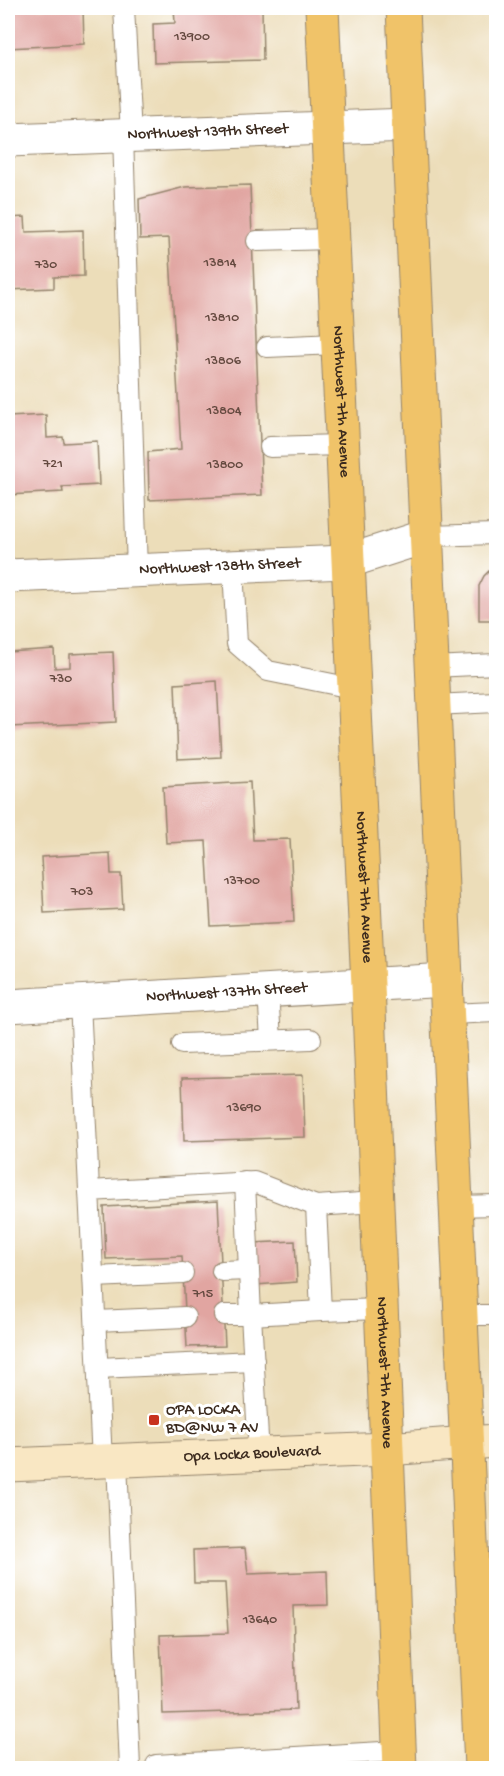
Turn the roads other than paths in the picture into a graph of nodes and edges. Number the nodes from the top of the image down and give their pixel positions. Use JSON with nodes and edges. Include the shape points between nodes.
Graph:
{"nodes":[{"id":1,"x":124,"y":8,"type":"edge"},
{"id":2,"x":322,"y":8,"type":"edge"},
{"id":3,"x":403,"y":8,"type":"edge"},
{"id":4,"x":408,"y":125,"type":"junction"},
{"id":5,"x":327,"y":126,"type":"junction"},
{"id":6,"x":127,"y":135,"type":"junction"},
{"id":7,"x":8,"y":140,"type":"edge"},
{"id":8,"x":332,"y":239,"type":"junction"},
{"id":9,"x":257,"y":241,"type":"dead end"},
{"id":10,"x":336,"y":344,"type":"junction"},
{"id":11,"x":267,"y":347,"type":"dead end"},
{"id":12,"x":340,"y":445,"type":"junction"},
{"id":13,"x":270,"y":447,"type":"dead end"},
{"id":14,"x":496,"y":534,"type":"edge"},
{"id":15,"x":427,"y":536,"type":"junction"},
{"id":16,"x":346,"y":562,"type":"junction"},
{"id":17,"x":233,"y":567,"type":"junction"},
{"id":18,"x":137,"y":571,"type":"junction"},
{"id":19,"x":8,"y":576,"type":"edge"},
{"id":20,"x":496,"y":664,"type":"edge"},
{"id":21,"x":433,"y":667,"type":"junction"},
{"id":22,"x":352,"y":688,"type":"junction"},
{"id":23,"x":496,"y":702,"type":"edge"},
{"id":24,"x":434,"y":705,"type":"junction"},
{"id":25,"x":447,"y":980,"type":"junction"},
{"id":26,"x":368,"y":985,"type":"junction"},
{"id":27,"x":268,"y":991,"type":"junction"},
{"id":28,"x":80,"y":1002,"type":"junction"},
{"id":29,"x":8,"y":1006,"type":"edge"},
{"id":30,"x":496,"y":1012,"type":"edge"},
{"id":31,"x":448,"y":1014,"type":"junction"},
{"id":32,"x":311,"y":1039,"type":"dead end"},
{"id":33,"x":271,"y":1040,"type":"junction"},
{"id":34,"x":182,"y":1044,"type":"dead end"},
{"id":35,"x":245,"y":1182,"type":"junction"},
{"id":36,"x":89,"y":1191,"type":"junction"},
{"id":37,"x":376,"y":1202,"type":"junction"},
{"id":38,"x":496,"y":1205,"type":"edge"},
{"id":39,"x":316,"y":1206,"type":"junction"},
{"id":40,"x":457,"y":1206,"type":"junction"},
{"id":41,"x":248,"y":1270,"type":"junction"},
{"id":42,"x":222,"y":1271,"type":"dead end"},
{"id":43,"x":183,"y":1273,"type":"dead end"},
{"id":44,"x":94,"y":1277,"type":"junction"},
{"id":45,"x":381,"y":1309,"type":"junction"},
{"id":46,"x":321,"y":1311,"type":"junction"},
{"id":47,"x":224,"y":1315,"type":"dead end"},
{"id":48,"x":251,"y":1315,"type":"junction"},
{"id":49,"x":496,"y":1315,"type":"edge"},
{"id":50,"x":461,"y":1316,"type":"junction"},
{"id":51,"x":185,"y":1317,"type":"dead end"},
{"id":52,"x":96,"y":1322,"type":"junction"},
{"id":53,"x":254,"y":1361,"type":"junction"},
{"id":54,"x":98,"y":1368,"type":"junction"},
{"id":55,"x":482,"y":1442,"type":"edge"},
{"id":56,"x":386,"y":1449,"type":"junction"},
{"id":57,"x":259,"y":1455,"type":"junction"},
{"id":58,"x":110,"y":1461,"type":"junction"},
{"id":59,"x":8,"y":1465,"type":"edge"},
{"id":60,"x":485,"y":1603,"type":"edge"},
{"id":61,"x":400,"y":1760,"type":"edge"},
{"id":62,"x":156,"y":1765,"type":"dead end"},
{"id":63,"x":130,"y":1768,"type":"edge"},
{"id":64,"x":481,"y":1768,"type":"edge"}],
"edges":[{"from":1,"to":6,"type":"lane"},
{"from":2,"to":5,"type":"main road","name":"Northwest 7th Avenue"},
{"from":3,"to":4,"type":"main road"},
{"from":4,"to":5,"type":"street","name":"Northwest 139th Street"},
{"from":4,"to":15,"type":"main road"},
{"from":5,"to":6,"type":"street","name":"Northwest 139th Street"},
{"from":5,"to":8,"type":"main road","name":"Northwest 7th Avenue"},
{"from":6,"to":7,"type":"street","name":"Northwest 139th Street"},
{"from":6,"to":18,"type":"lane"},
{"from":8,"to":9,"type":"lane"},
{"from":8,"to":10,"type":"main road","name":"Northwest 7th Avenue"},
{"from":10,"to":11,"type":"lane"},
{"from":10,"to":12,"type":"main road","name":"Northwest 7th Avenue"},
{"from":12,"to":13,"type":"lane"},
{"from":12,"to":16,"type":"main road","name":"Northwest 7th Avenue"},
{"from":14,"to":15,"type":"lane"},
{"from":15,"to":16,"type":"street","name":"Northwest 138th Street"},
{"from":15,"to":21,"type":"main road"},
{"from":16,"to":17,"type":"street","name":"Northwest 138th Street"},
{"from":16,"to":22,"type":"main road","name":"Northwest 7th Avenue"},
{"from":17,"to":18,"type":"street","name":"Northwest 138th Street"},
{"from":17,"to":22,"type":"lane","via":[[237,644],[268,671]]},
{"from":18,"to":19,"type":"street","name":"Northwest 138th Street"},
{"from":20,"to":21,"type":"lane"},
{"from":21,"to":24,"type":"main road"},
{"from":22,"to":26,"type":"main road","name":"Northwest 7th Avenue"},
{"from":23,"to":24,"type":"lane"},
{"from":24,"to":25,"type":"main road"},
{"from":25,"to":26,"type":"street","name":"Northwest 137th Street"},
{"from":25,"to":31,"type":"main road"},
{"from":26,"to":27,"type":"street","name":"Northwest 137th Street"},
{"from":26,"to":37,"type":"main road","name":"Northwest 7th Avenue"},
{"from":27,"to":28,"type":"street","name":"Northwest 137th Street"},
{"from":27,"to":33,"type":"lane"},
{"from":28,"to":29,"type":"street","name":"Northwest 137th Street"},
{"from":28,"to":36,"type":"lane"},
{"from":30,"to":31,"type":"lane"},
{"from":31,"to":40,"type":"main road"},
{"from":32,"to":33,"type":"lane"},
{"from":33,"to":34,"type":"lane"},
{"from":35,"to":36,"type":"lane"},
{"from":35,"to":39,"type":"lane"},
{"from":35,"to":41,"type":"lane"},
{"from":36,"to":44,"type":"lane"},
{"from":37,"to":39,"type":"lane"},
{"from":37,"to":45,"type":"main road","name":"Northwest 7th Avenue"},
{"from":38,"to":40,"type":"lane"},
{"from":39,"to":46,"type":"lane"},
{"from":40,"to":50,"type":"main road"},
{"from":41,"to":42,"type":"lane"},
{"from":41,"to":48,"type":"lane"},
{"from":43,"to":44,"type":"lane"},
{"from":44,"to":52,"type":"lane"},
{"from":45,"to":46,"type":"lane"},
{"from":45,"to":56,"type":"main road","name":"Northwest 7th Avenue"},
{"from":46,"to":48,"type":"lane"},
{"from":47,"to":48,"type":"lane"},
{"from":48,"to":53,"type":"lane"},
{"from":49,"to":50,"type":"lane"},
{"from":50,"to":55,"type":"main road"},
{"from":51,"to":52,"type":"lane"},
{"from":52,"to":54,"type":"lane"},
{"from":53,"to":54,"type":"lane"},
{"from":53,"to":57,"type":"lane"},
{"from":54,"to":58,"type":"lane"},
{"from":55,"to":56,"type":"main road","name":"Opa Locka Boulevard"},
{"from":55,"to":60,"type":"main road"},
{"from":56,"to":57,"type":"main road","name":"Opa Locka Boulevard"},
{"from":56,"to":61,"type":"main road","name":"Northwest 7th Avenue"},
{"from":57,"to":58,"type":"main road","name":"Opa Locka Boulevard"},
{"from":58,"to":59,"type":"main road","name":"Opa Locka Boulevard"},
{"from":58,"to":63,"type":"lane"},
{"from":60,"to":64,"type":"main road"},
{"from":61,"to":62,"type":"lane"}]}
